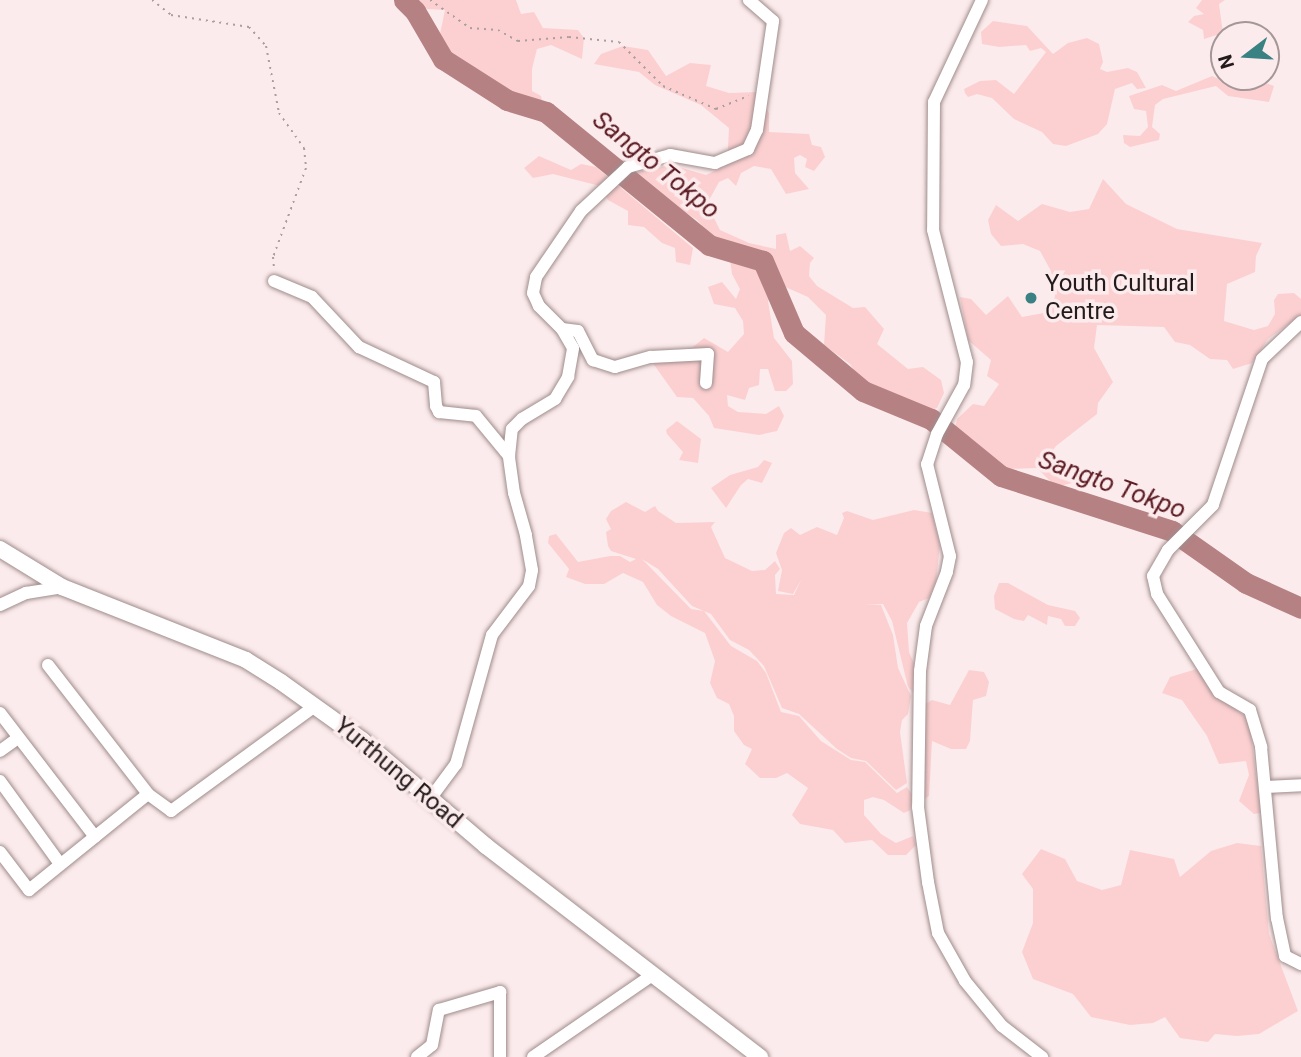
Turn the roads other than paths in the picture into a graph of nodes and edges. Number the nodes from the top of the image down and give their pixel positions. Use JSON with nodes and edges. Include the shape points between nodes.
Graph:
{"nodes":[{"id":1,"x":749,"y":0,"type":"edge"},
{"id":2,"x":982,"y":0,"type":"edge"},
{"id":3,"x":274,"y":281,"type":"road end"},
{"id":4,"x":1301,"y":322,"type":"edge"},
{"id":5,"x":562,"y":330,"type":"junction"},
{"id":6,"x":706,"y":383,"type":"dead end"},
{"id":7,"x":509,"y":456,"type":"junction"},
{"id":8,"x":0,"y":549,"type":"edge"},
{"id":9,"x":62,"y":587,"type":"junction"},
{"id":10,"x":0,"y":605,"type":"edge"},
{"id":11,"x":48,"y":665,"type":"dead end"},
{"id":12,"x":315,"y":706,"type":"junction"},
{"id":13,"x":0,"y":713,"type":"edge"},
{"id":14,"x":18,"y":738,"type":"junction"},
{"id":15,"x":0,"y":751,"type":"edge"},
{"id":16,"x":0,"y":781,"type":"edge"},
{"id":17,"x":1301,"y":785,"type":"edge"},
{"id":18,"x":1266,"y":787,"type":"junction"},
{"id":19,"x":148,"y":794,"type":"junction"},
{"id":20,"x":430,"y":799,"type":"junction"},
{"id":21,"x":95,"y":836,"type":"junction"},
{"id":22,"x":0,"y":852,"type":"edge"},
{"id":23,"x":60,"y":864,"type":"junction"},
{"id":24,"x":1301,"y":964,"type":"edge"},
{"id":25,"x":651,"y":976,"type":"junction"},
{"id":26,"x":752,"y":1056,"type":"edge"},
{"id":27,"x":416,"y":1057,"type":"edge"},
{"id":28,"x":500,"y":1057,"type":"edge"},
{"id":29,"x":533,"y":1057,"type":"edge"},
{"id":30,"x":1042,"y":1057,"type":"edge"}],
"edges":[{"from":1,"to":5,"type":"street","via":[[773,21],[757,130],[748,149],[715,163],[670,155],[628,167],[611,181],[581,211],[537,277],[533,293],[539,306]]},
{"from":2,"to":30,"type":"street","via":[[934,102],[933,230],[967,362],[964,384],[937,433],[928,464],[950,556],[926,626],[920,671],[918,807],[938,933],[965,981],[1002,1026]]},
{"from":3,"to":7,"type":"street","via":[[312,297],[359,347],[435,382],[439,412],[476,416]]},
{"from":4,"to":18,"type":"street","via":[[1262,359],[1213,505],[1168,550],[1153,576],[1157,594],[1219,692],[1250,710]]},
{"from":5,"to":6,"type":"street","via":[[578,331],[593,360],[615,367],[651,357],[708,354]]},
{"from":5,"to":7,"type":"street","via":[[573,348],[568,377],[555,399],[512,429]]},
{"from":7,"to":20,"type":"street","via":[[530,559],[529,586],[492,635],[456,764]]},
{"from":8,"to":9,"type":"main road","name":"Yurthung Road"},
{"from":9,"to":10,"type":"street","via":[[26,593]]},
{"from":9,"to":12,"type":"main road","name":"Yurthung Road","via":[[246,660]]},
{"from":11,"to":19,"type":"street"},
{"from":12,"to":19,"type":"street","via":[[171,810]]},
{"from":12,"to":20,"type":"main road","name":"Yurthung Road"},
{"from":13,"to":14,"type":"street"},
{"from":14,"to":15,"type":"street"},
{"from":14,"to":21,"type":"street"},
{"from":16,"to":23,"type":"street"},
{"from":17,"to":18,"type":"street"},
{"from":18,"to":24,"type":"street","via":[[1277,918],[1285,956]]},
{"from":19,"to":21,"type":"street"},
{"from":20,"to":25,"type":"main road","name":"Yurthung Road"},
{"from":21,"to":23,"type":"street"},
{"from":22,"to":23,"type":"street","via":[[29,890]]},
{"from":25,"to":26,"type":"main road","name":"Yurthung Road"},
{"from":25,"to":29,"type":"street"},
{"from":27,"to":28,"type":"street","via":[[432,1045],[439,1010],[500,992]]}]}
